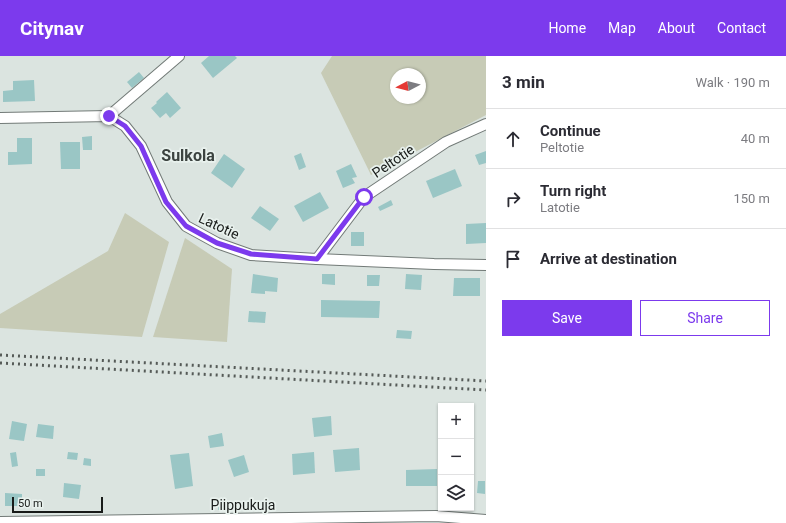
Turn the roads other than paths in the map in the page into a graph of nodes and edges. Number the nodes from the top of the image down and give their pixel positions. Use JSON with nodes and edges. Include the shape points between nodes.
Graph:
{"nodes":[{"id":1,"x":179,"y":56,"type":"edge"},
{"id":2,"x":109,"y":116,"type":"junction"},
{"id":3,"x":0,"y":118,"type":"edge"},
{"id":4,"x":486,"y":124,"type":"edge"},
{"id":5,"x":317,"y":259,"type":"junction"},
{"id":6,"x":486,"y":265,"type":"edge"},
{"id":7,"x":313,"y":521,"type":"edge"},
{"id":8,"x":485,"y":521,"type":"edge"},
{"id":9,"x":0,"y":522,"type":"edge"}],
"edges":[{"from":1,"to":2,"type":"street"},
{"from":2,"to":3,"type":"street"},
{"from":2,"to":5,"type":"street","name":"Latotie","via":[[125,126],[141,146],[166,202],[186,226],[217,243],[251,254]]},
{"from":4,"to":5,"type":"street","name":"Peltotie","via":[[446,142],[364,197]]},
{"from":5,"to":6,"type":"street","name":"Latotie"},
{"from":7,"to":8,"type":"street","name":"Piippukuja","via":[[436,516]]},
{"from":7,"to":9,"type":"street","name":"Piippukuja"}]}
